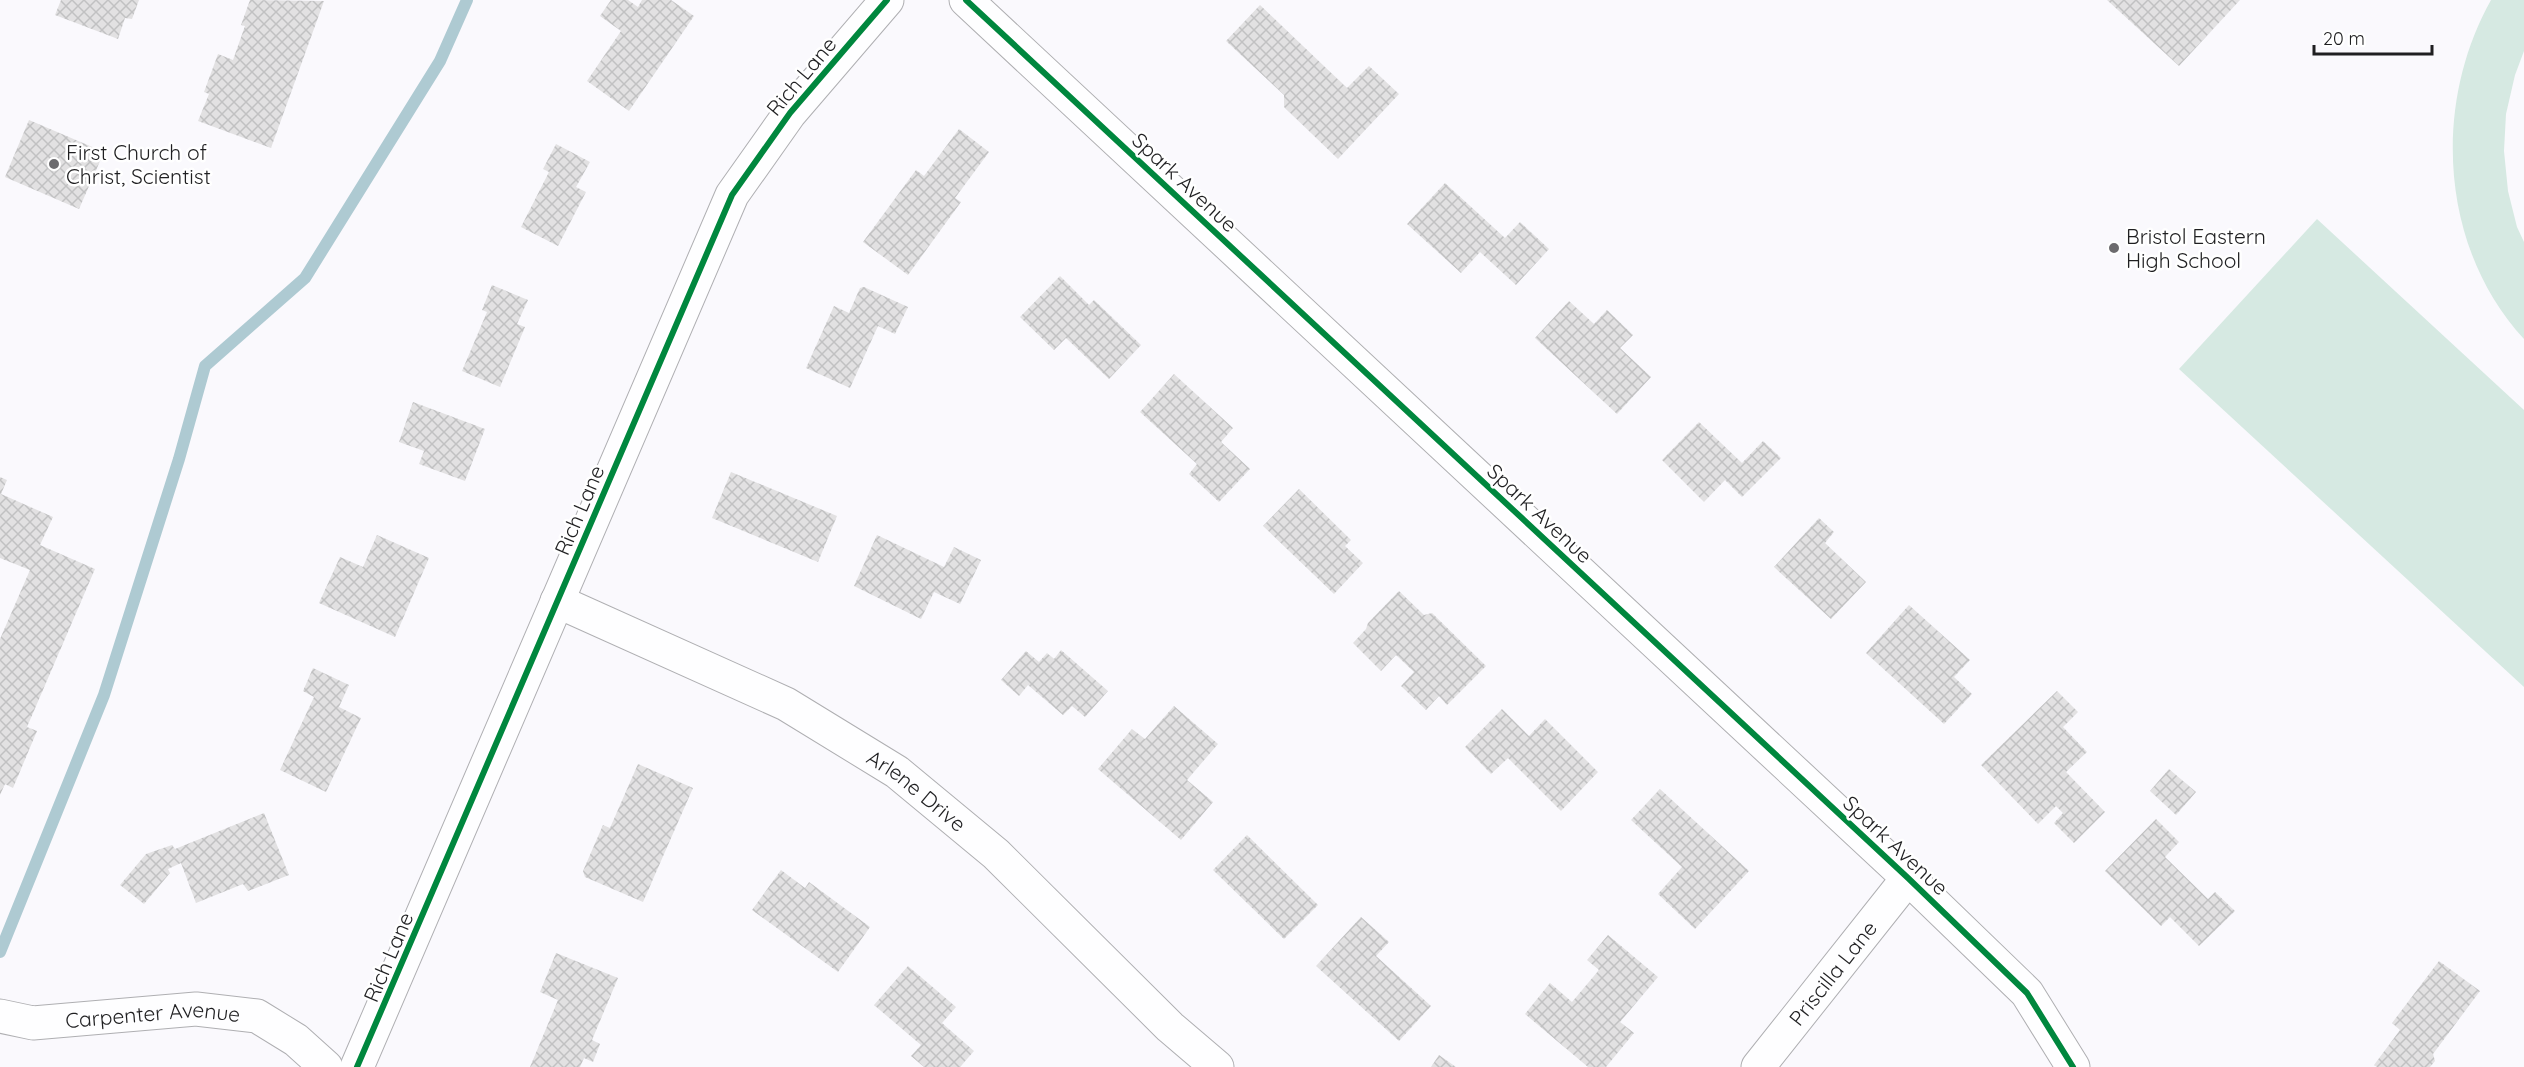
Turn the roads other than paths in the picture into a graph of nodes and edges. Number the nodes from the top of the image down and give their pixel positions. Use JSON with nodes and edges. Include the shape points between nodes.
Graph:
{"nodes":[{"id":1,"x":887,"y":0,"type":"edge"},
{"id":2,"x":966,"y":0,"type":"edge"},
{"id":3,"x":557,"y":601,"type":"junction"},
{"id":4,"x":1908,"y":878,"type":"junction"},
{"id":5,"x":0,"y":1016,"type":"edge"},
{"id":6,"x":326,"y":1067,"type":"edge"},
{"id":7,"x":357,"y":1067,"type":"edge"},
{"id":8,"x":1217,"y":1067,"type":"edge"},
{"id":9,"x":1758,"y":1067,"type":"edge"},
{"id":10,"x":2073,"y":1067,"type":"edge"}],
"edges":[{"from":1,"to":3,"type":"street","name":"Rich Lane","via":[[790,113],[732,195]]},
{"from":2,"to":4,"type":"street","name":"Spark Avenue"},
{"from":3,"to":7,"type":"street","name":"Rich Lane"},
{"from":3,"to":8,"type":"street","name":"Arlene Drive","via":[[786,704],[897,772],[996,854],[1170,1027]]},
{"from":4,"to":9,"type":"street","name":"Priscilla Lane"},
{"from":4,"to":10,"type":"street","name":"Spark Avenue","via":[[2027,993]]},
{"from":5,"to":6,"type":"street","name":"Carpenter Avenue","via":[[33,1023],[196,1009],[257,1016],[296,1040]]}]}
